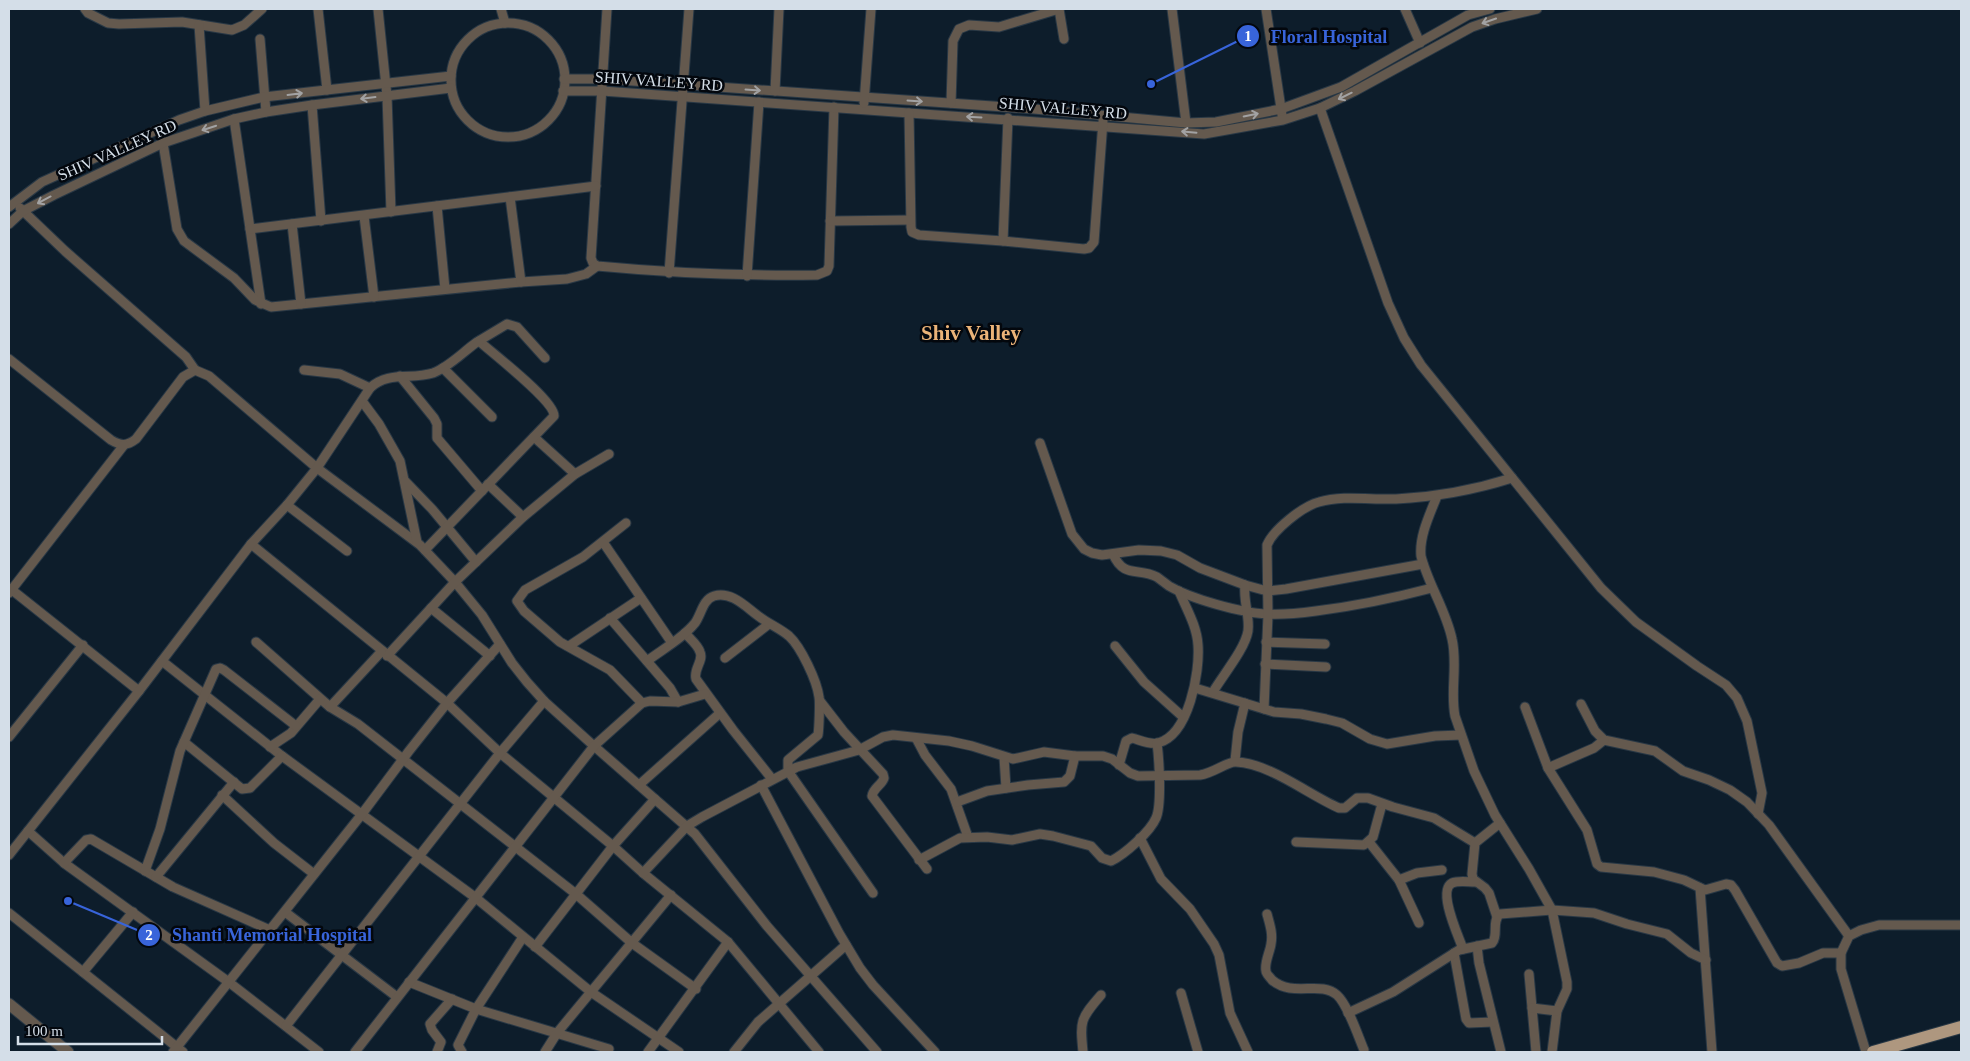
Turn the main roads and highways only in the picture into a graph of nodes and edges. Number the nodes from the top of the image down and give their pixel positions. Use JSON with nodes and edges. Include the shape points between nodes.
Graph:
{"nodes":[{"id":1,"x":1961,"y":1027,"type":"edge"},
{"id":2,"x":1874,"y":1052,"type":"edge"}],
"edges":[{"from":1,"to":2,"type":"main road"}]}
